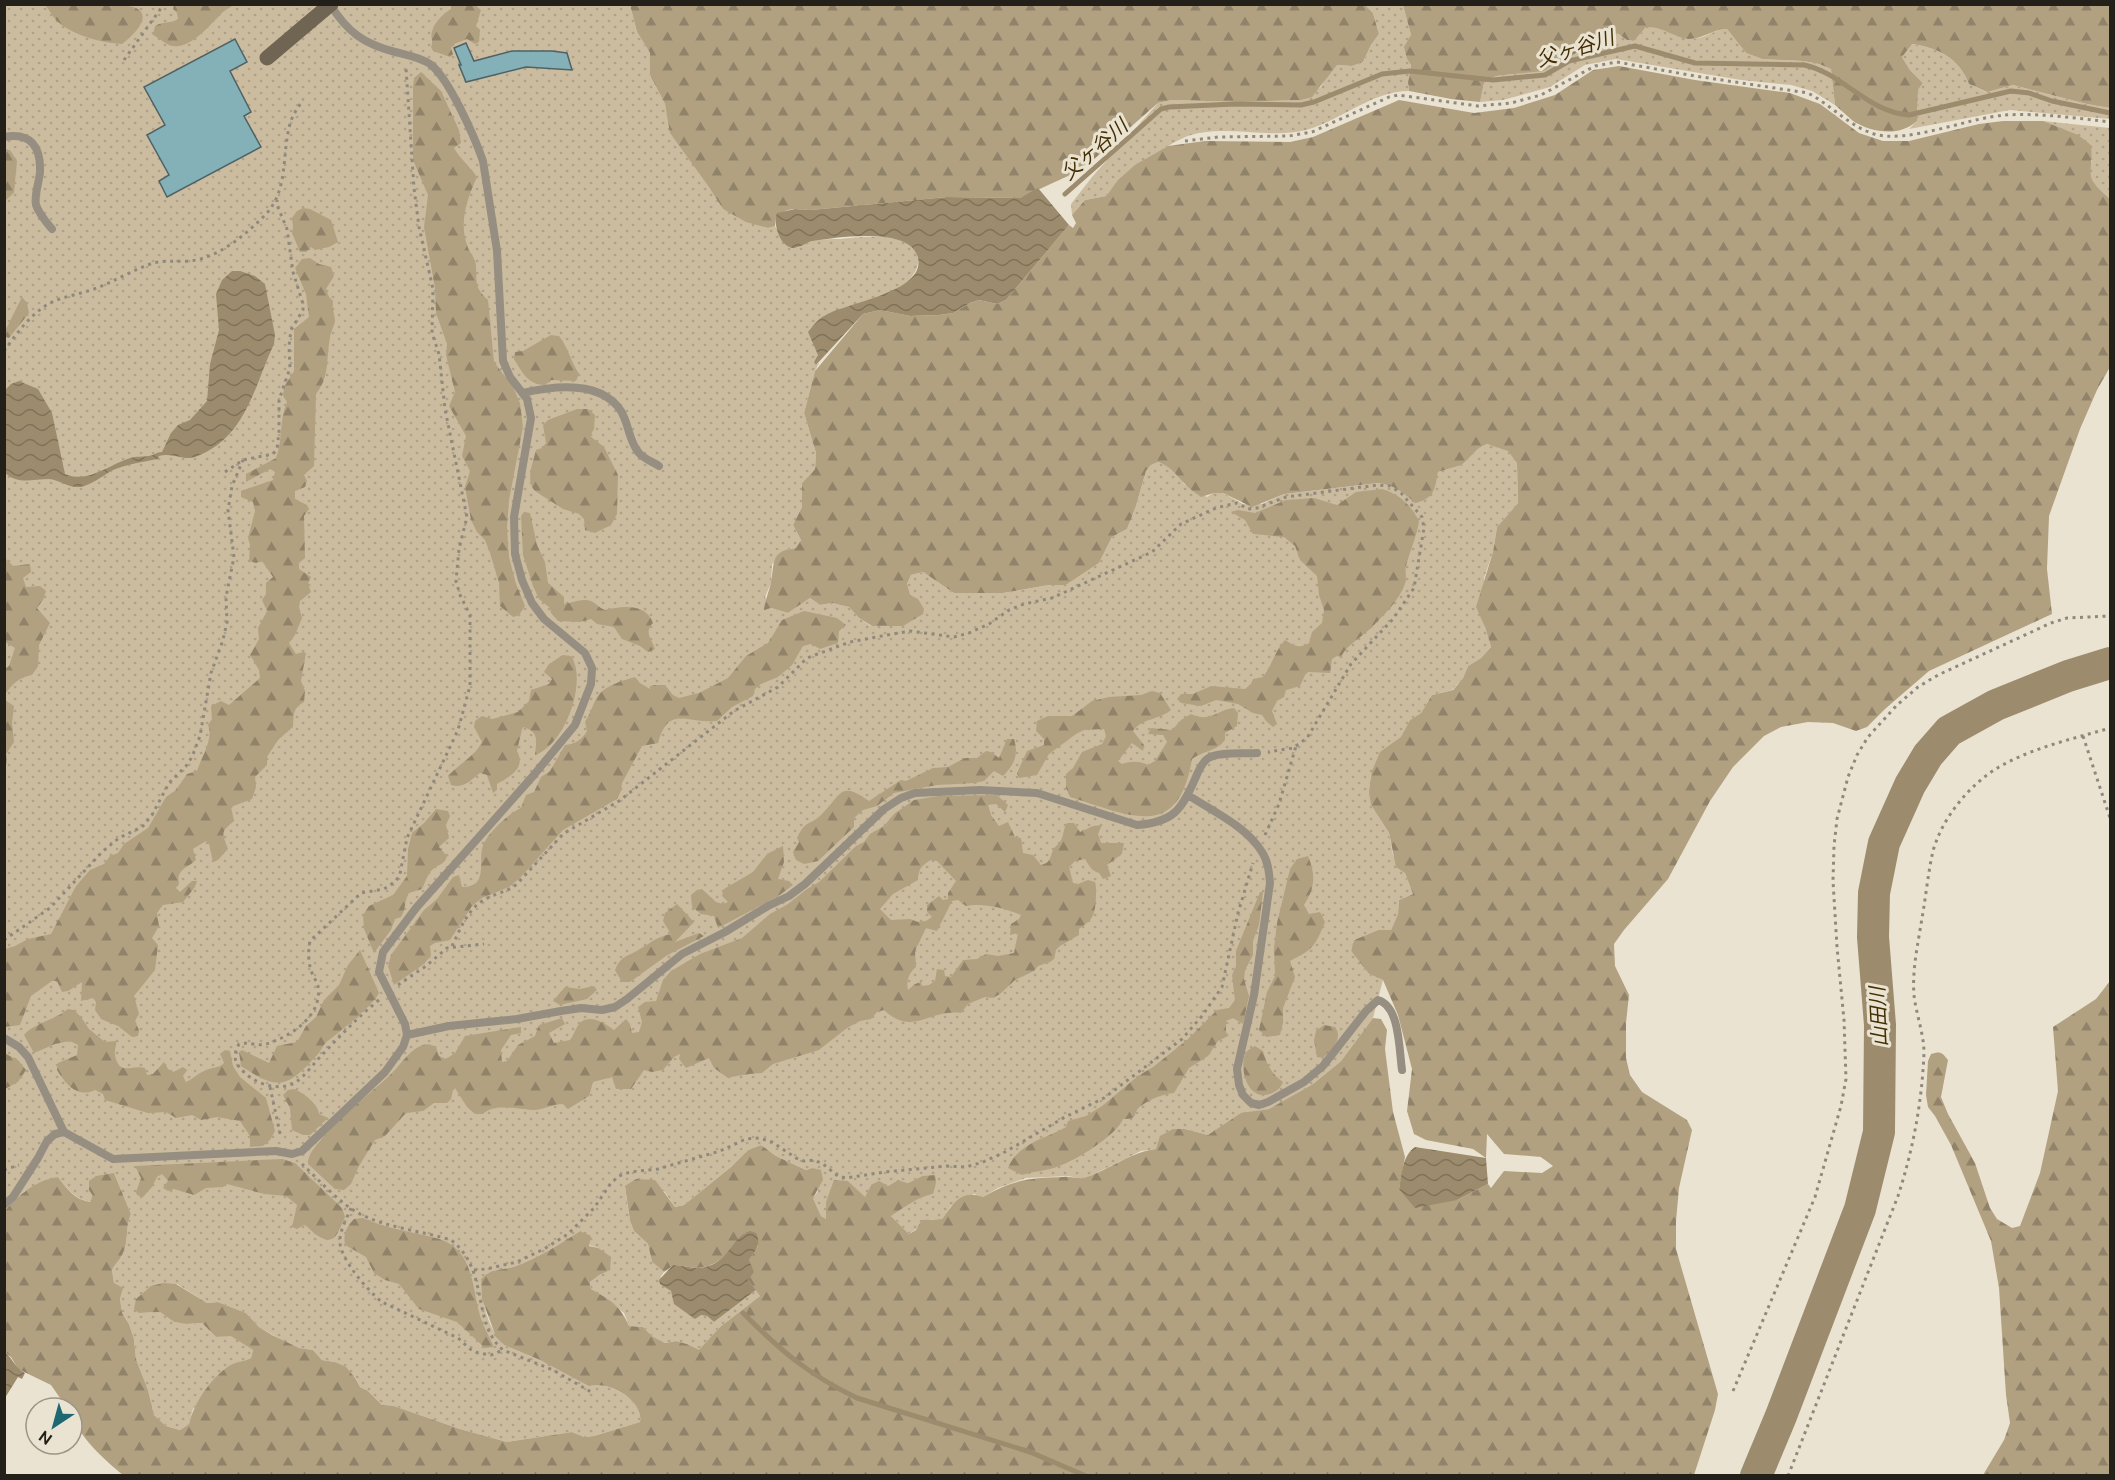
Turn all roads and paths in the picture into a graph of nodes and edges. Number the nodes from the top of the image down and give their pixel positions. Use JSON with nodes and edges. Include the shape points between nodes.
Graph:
{"nodes":[{"id":1,"x":164,"y":4,"type":"edge"},
{"id":2,"x":330,"y":4,"type":"edge"},
{"id":3,"x":404,"y":54,"type":"junction"},
{"id":4,"x":267,"y":58,"type":"dead end"},
{"id":5,"x":124,"y":60,"type":"dead end"},
{"id":6,"x":303,"y":100,"type":"dead end"},
{"id":7,"x":2110,"y":122,"type":"edge"},
{"id":8,"x":4,"y":137,"type":"edge"},
{"id":9,"x":1185,"y":141,"type":"dead end"},
{"id":10,"x":277,"y":198,"type":"junction"},
{"id":11,"x":52,"y":229,"type":"dead end"},
{"id":12,"x":4,"y":351,"type":"edge"},
{"id":13,"x":523,"y":393,"type":"junction"},
{"id":14,"x":243,"y":460,"type":"junction"},
{"id":15,"x":659,"y":466,"type":"dead end"},
{"id":16,"x":225,"y":472,"type":"dead end"},
{"id":17,"x":2110,"y":616,"type":"edge"},
{"id":18,"x":2110,"y":728,"type":"edge"},
{"id":19,"x":2083,"y":736,"type":"junction"},
{"id":20,"x":1296,"y":746,"type":"junction"},
{"id":21,"x":1257,"y":753,"type":"joint"},
{"id":22,"x":1188,"y":795,"type":"junction"},
{"id":23,"x":2110,"y":818,"type":"edge"},
{"id":24,"x":1260,"y":848,"type":"junction"},
{"id":25,"x":4,"y":940,"type":"edge"},
{"id":26,"x":484,"y":944,"type":"dead end"},
{"id":27,"x":452,"y":946,"type":"junction"},
{"id":28,"x":388,"y":992,"type":"junction"},
{"id":29,"x":407,"y":1035,"type":"junction"},
{"id":30,"x":4,"y":1038,"type":"edge"},
{"id":31,"x":1402,"y":1070,"type":"dead end"},
{"id":32,"x":270,"y":1087,"type":"junction"},
{"id":33,"x":64,"y":1132,"type":"junction"},
{"id":34,"x":292,"y":1154,"type":"junction"},
{"id":35,"x":4,"y":1205,"type":"edge"},
{"id":36,"x":351,"y":1208,"type":"junction"},
{"id":37,"x":474,"y":1269,"type":"junction"},
{"id":38,"x":503,"y":1350,"type":"junction"},
{"id":39,"x":1733,"y":1391,"type":"dead end"},
{"id":40,"x":593,"y":1393,"type":"dead end"},
{"id":41,"x":1788,"y":1476,"type":"edge"}],
"edges":[{"from":1,"to":5,"type":"path"},
{"from":2,"to":3,"type":"lane","via":[[358,38]]},
{"from":2,"to":4,"type":"street","bridge":true},
{"from":3,"to":13,"type":"lane","via":[[437,70],[483,161],[497,251],[503,361]]},
{"from":3,"to":32,"type":"path","via":[[414,188],[433,289],[432,333],[467,516],[456,581],[470,615],[470,686],[459,730],[410,829],[396,881],[384,889],[361,893],[310,941],[309,962],[318,986],[308,1018],[296,1030],[267,1044],[244,1042],[235,1052],[239,1068]]},
{"from":6,"to":10,"type":"path","via":[[289,128]]},
{"from":7,"to":9,"type":"path","via":[[2006,115],[1893,138],[1861,129],[1808,93],[1617,62],[1595,66],[1541,94],[1511,103],[1478,106],[1398,94],[1312,132]]},
{"from":8,"to":11,"type":"lane","via":[[22,135],[32,141],[40,171],[36,204]]},
{"from":10,"to":12,"type":"path","via":[[255,224],[207,257],[153,263],[101,287],[51,303],[31,319]]},
{"from":10,"to":14,"type":"path","via":[[303,310],[291,330],[290,368],[279,400],[277,449],[273,454]]},
{"from":13,"to":15,"type":"lane","via":[[553,387],[589,389],[602,394],[621,411],[640,455]]},
{"from":13,"to":28,"type":"lane","via":[[531,418],[514,517],[515,554],[532,603],[544,620],[585,653],[592,668],[591,684],[575,725],[416,908],[383,952],[379,972]]},
{"from":14,"to":16,"type":"path"},
{"from":14,"to":25,"type":"path","via":[[232,486],[228,510],[234,557],[223,640],[211,673],[200,736],[192,758],[169,783],[142,826],[102,852],[50,908]]},
{"from":17,"to":39,"type":"path","via":[[2067,618],[2051,623],[1938,675],[1897,705],[1857,755],[1848,777],[1833,846],[1846,1079],[1815,1197]]},
{"from":18,"to":19,"type":"path"},
{"from":19,"to":23,"type":"path"},
{"from":19,"to":41,"type":"path","via":[[2054,742],[1998,767],[1954,809],[1933,850],[1914,967],[1914,996],[1924,1049],[1923,1084],[1909,1164]]},
{"from":20,"to":21,"type":"path"},
{"from":20,"to":24,"type":"path","via":[[1279,804]]},
{"from":20,"to":27,"type":"path","via":[[1313,730],[1351,664],[1393,619],[1414,588],[1424,528],[1422,517],[1390,486],[1286,497],[1257,508],[1248,509],[1237,503],[1216,508],[1181,525],[1152,552],[1052,598],[1009,610],[969,633],[954,637],[910,631],[887,634],[807,658],[778,687],[734,711],[619,801],[563,834],[508,891],[483,900],[468,915]]},
{"from":21,"to":22,"type":"lane","via":[[1207,759]]},
{"from":22,"to":24,"type":"lane","via":[[1241,830]]},
{"from":22,"to":29,"type":"lane","via":[[1179,811],[1166,820],[1137,825],[1037,793],[980,790],[908,795],[884,809],[789,896],[682,954],[615,1007],[581,1008]]},
{"from":24,"to":31,"type":"lane","via":[[1269,867],[1270,883],[1254,995],[1237,1069],[1244,1095],[1259,1105],[1304,1082],[1323,1066],[1378,1000],[1391,1009]]},
{"from":24,"to":37,"type":"path","via":[[1238,913],[1222,987],[1202,1016],[1182,1039],[1104,1098],[1005,1152],[966,1167],[846,1178],[814,1160],[796,1158],[771,1142],[746,1139],[720,1151],[619,1176],[568,1234],[517,1262]]},
{"from":26,"to":27,"type":"path"},
{"from":27,"to":28,"type":"path"},
{"from":28,"to":29,"type":"lane"},
{"from":28,"to":32,"type":"path","via":[[355,1020],[296,1082]]},
{"from":29,"to":34,"type":"lane","via":[[385,1072],[302,1150]]},
{"from":30,"to":33,"type":"lane","via":[[28,1057]]},
{"from":32,"to":34,"type":"path","via":[[281,1140]]},
{"from":33,"to":34,"type":"lane","via":[[113,1159],[276,1151]]},
{"from":33,"to":35,"type":"lane","via":[[47,1141],[13,1197]]},
{"from":34,"to":36,"type":"path"},
{"from":36,"to":37,"type":"path","via":[[374,1220],[451,1240]]},
{"from":36,"to":38,"type":"path","via":[[339,1242],[358,1278],[373,1295],[458,1338],[478,1353],[491,1355]]},
{"from":37,"to":38,"type":"path","via":[[493,1338]]},
{"from":38,"to":40,"type":"path","via":[[546,1367]]}]}
